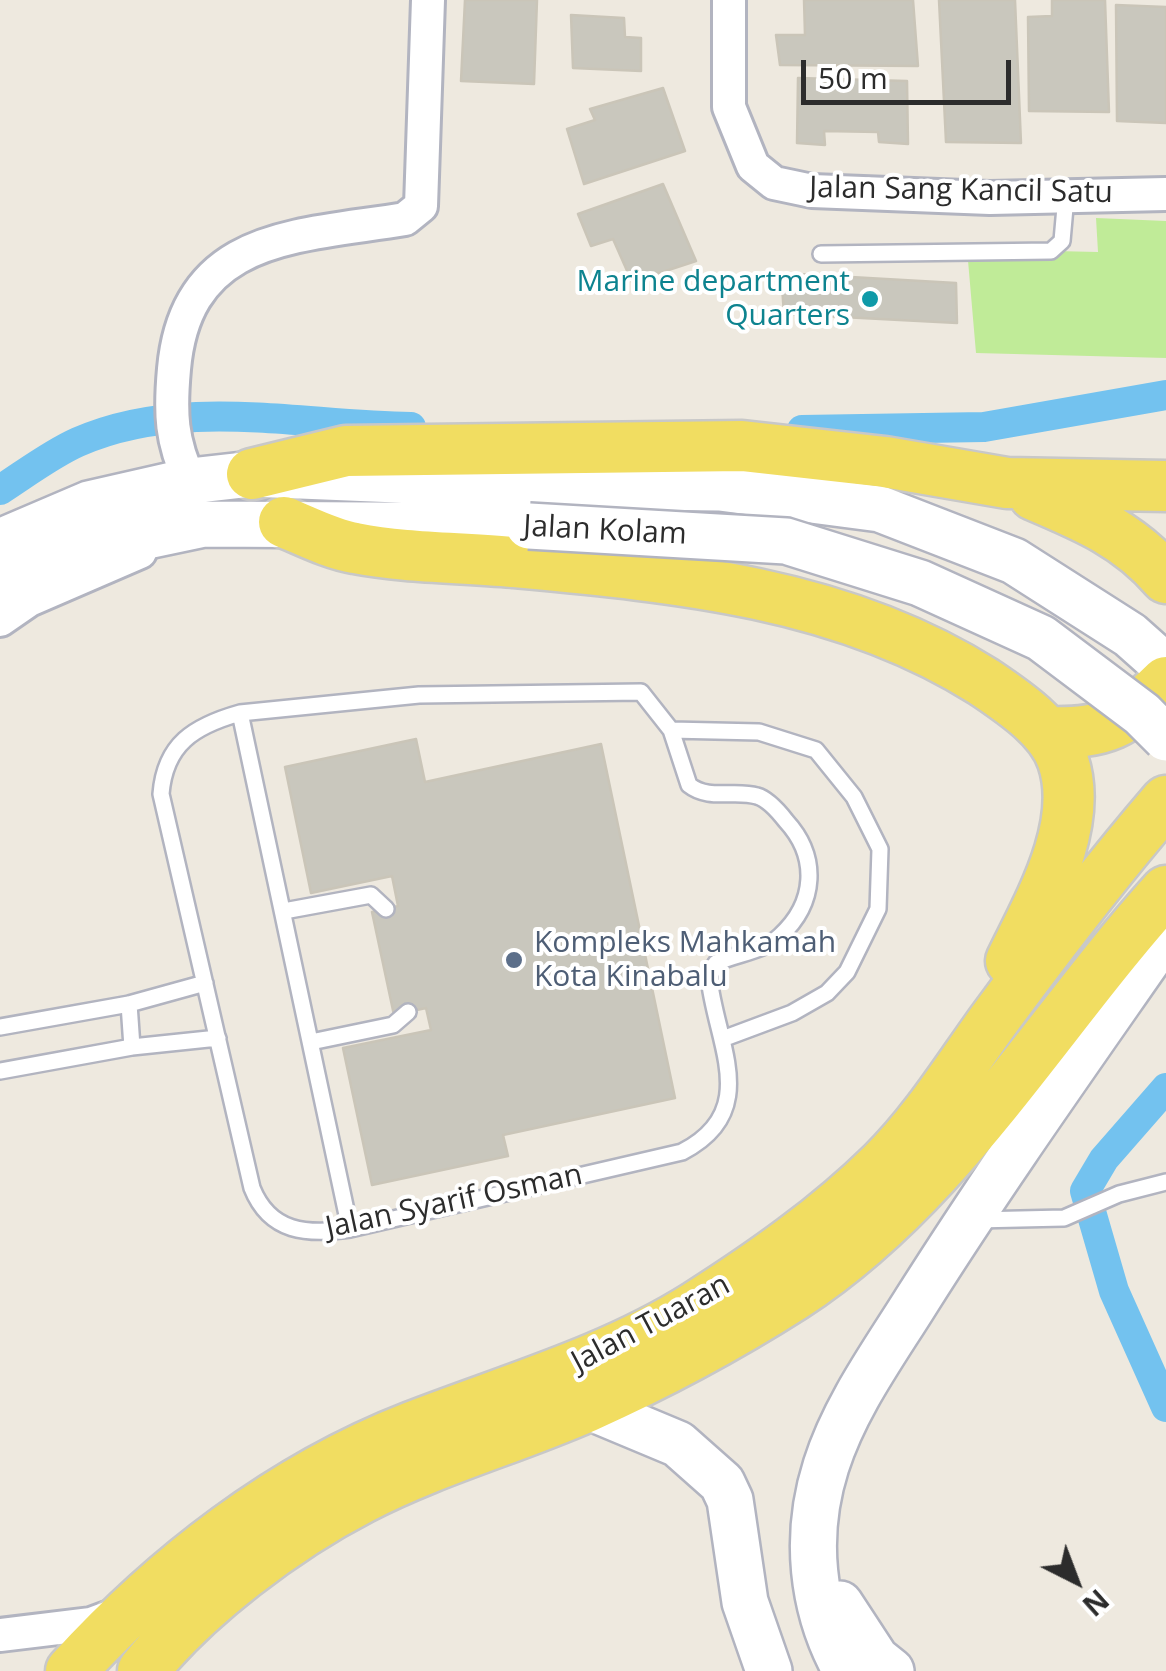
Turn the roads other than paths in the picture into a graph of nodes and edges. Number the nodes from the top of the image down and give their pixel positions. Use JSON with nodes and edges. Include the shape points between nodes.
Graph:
{"nodes":[{"id":1,"x":428,"y":0,"type":"edge"},
{"id":2,"x":729,"y":0,"type":"edge"},
{"id":3,"x":1166,"y":194,"type":"edge"},
{"id":4,"x":1066,"y":196,"type":"junction"},
{"id":5,"x":821,"y":254,"type":"dead end"},
{"id":6,"x":182,"y":464,"type":"junction"},
{"id":7,"x":252,"y":474,"type":"junction"},
{"id":8,"x":1007,"y":483,"type":"junction"},
{"id":9,"x":1166,"y":486,"type":"edge"},
{"id":10,"x":536,"y":506,"type":"junction"},
{"id":11,"x":284,"y":522,"type":"junction"},
{"id":12,"x":204,"y":524,"type":"junction"},
{"id":13,"x":0,"y":542,"type":"edge"},
{"id":14,"x":1166,"y":578,"type":"edge"},
{"id":15,"x":0,"y":584,"type":"edge"},
{"id":16,"x":0,"y":620,"type":"edge"},
{"id":17,"x":1166,"y":666,"type":"edge"},
{"id":18,"x":1166,"y":682,"type":"edge"},
{"id":19,"x":240,"y":713,"type":"junction"},
{"id":20,"x":672,"y":730,"type":"junction"},
{"id":21,"x":1046,"y":732,"type":"junction"},
{"id":22,"x":1166,"y":738,"type":"edge"},
{"id":23,"x":1166,"y":788,"type":"edge"},
{"id":24,"x":1166,"y":801,"type":"edge"},
{"id":25,"x":1166,"y":891,"type":"edge"},
{"id":26,"x":1085,"y":896,"type":"junction"},
{"id":27,"x":386,"y":909,"type":"dead end"},
{"id":28,"x":284,"y":911,"type":"junction"},
{"id":29,"x":1166,"y":926,"type":"edge"},
{"id":30,"x":205,"y":983,"type":"junction"},
{"id":31,"x":129,"y":1004,"type":"junction"},
{"id":32,"x":408,"y":1012,"type":"dead end"},
{"id":33,"x":0,"y":1028,"type":"edge"},
{"id":34,"x":218,"y":1038,"type":"junction"},
{"id":35,"x":726,"y":1038,"type":"junction"},
{"id":36,"x":310,"y":1042,"type":"junction"},
{"id":37,"x":132,"y":1047,"type":"junction"},
{"id":38,"x":967,"y":1057,"type":"junction"},
{"id":39,"x":0,"y":1071,"type":"edge"},
{"id":40,"x":1166,"y":1182,"type":"edge"},
{"id":41,"x":967,"y":1220,"type":"junction"},
{"id":42,"x":350,"y":1229,"type":"junction"},
{"id":43,"x":587,"y":1406,"type":"junction"},
{"id":44,"x":812,"y":1532,"type":"junction"},
{"id":45,"x":130,"y":1609,"type":"junction"},
{"id":46,"x":0,"y":1636,"type":"edge"},
{"id":47,"x":71,"y":1671,"type":"edge"},
{"id":48,"x":143,"y":1671,"type":"edge"},
{"id":49,"x":769,"y":1671,"type":"edge"},
{"id":50,"x":846,"y":1671,"type":"edge"},
{"id":51,"x":891,"y":1671,"type":"edge"}],
"edges":[{"from":1,"to":6,"type":"street","via":[[423,198],[417,212],[257,247],[226,262],[198,291],[177,332],[172,392]]},
{"from":2,"to":4,"type":"street","name":"Jalan Sang Kancil Satu","via":[[728,107],[753,166],[774,184],[812,191]]},
{"from":3,"to":4,"type":"street","name":"Jalan Sang Kancil Satu"},
{"from":4,"to":5,"type":"lane","via":[[1062,241],[1051,251]]},
{"from":6,"to":7,"type":"main road","name":"Jalan Kolam"},
{"from":6,"to":13,"type":"main road","name":"Jalan Kolam"},
{"from":7,"to":8,"type":"main road","via":[[346,451],[742,446]]},
{"from":7,"to":10,"type":"main road","name":"Jalan Kolam"},
{"from":8,"to":9,"type":"main road"},
{"from":8,"to":14,"type":"main road","via":[[1110,527]]},
{"from":10,"to":11,"type":"main road","name":"Jalan Kolam"},
{"from":10,"to":17,"type":"main road","name":"Jalan Kolam","via":[[720,488],[880,509],[1014,561],[1130,635]]},
{"from":10,"to":22,"type":"main road","name":"Jalan Kolam","bridge":true,"via":[[786,541],[920,583],[1041,638]]},
{"from":11,"to":12,"type":"main road","name":"Jalan Kolam"},
{"from":11,"to":21,"type":"main road","via":[[353,548],[690,578],[846,615],[957,665]]},
{"from":12,"to":15,"type":"main road","name":"Jalan Kolam","via":[[72,552]]},
{"from":12,"to":16,"type":"street","via":[[29,600]]},
{"from":18,"to":21,"type":"main road","via":[[1132,716],[1104,730]]},
{"from":19,"to":20,"type":"lane","name":"Jalan Syarif Osman","via":[[420,695],[641,692]]},
{"from":19,"to":28,"type":"lane"},
{"from":19,"to":30,"type":"lane","name":"Jalan Syarif Osman","via":[[214,720],[178,743],[163,766],[161,794]]},
{"from":20,"to":35,"type":"lane","name":"Jalan Syarif Osman","via":[[689,785],[704,793],[758,796],[806,849],[811,881],[800,916],[776,940],[712,970],[710,986]]},
{"from":20,"to":35,"type":"lane","via":[[759,732],[816,750],[854,796],[880,850],[878,909],[847,972],[792,1013]]},
{"from":21,"to":38,"type":"main road","via":[[1063,759],[1067,784],[1058,859]]},
{"from":23,"to":26,"type":"main road"},
{"from":24,"to":26,"type":"main road","name":"Jalan Tuaran"},
{"from":25,"to":43,"type":"main road","name":"Jalan Tuaran","via":[[942,1167],[862,1242],[796,1294],[726,1336]]},
{"from":26,"to":38,"type":"main road","name":"Jalan Tuaran"},
{"from":27,"to":28,"type":"lane","via":[[371,895]]},
{"from":28,"to":36,"type":"lane"},
{"from":29,"to":41,"type":"main road"},
{"from":30,"to":31,"type":"lane"},
{"from":30,"to":34,"type":"lane","name":"Jalan Syarif Osman"},
{"from":31,"to":33,"type":"lane"},
{"from":31,"to":37,"type":"lane"},
{"from":32,"to":36,"type":"lane","via":[[393,1024]]},
{"from":34,"to":37,"type":"lane"},
{"from":34,"to":42,"type":"lane","name":"Jalan Syarif Osman","via":[[260,1208],[296,1231]]},
{"from":35,"to":42,"type":"lane","name":"Jalan Syarif Osman","via":[[720,1124],[682,1152]]},
{"from":36,"to":42,"type":"lane"},
{"from":37,"to":39,"type":"lane"},
{"from":38,"to":45,"type":"main road","name":"Jalan Tuaran","via":[[886,1162],[816,1224],[694,1308],[546,1379],[408,1428],[296,1484],[194,1554]]},
{"from":40,"to":41,"type":"lane","via":[[1064,1218]]},
{"from":41,"to":44,"type":"main road","via":[[849,1411],[826,1467]]},
{"from":43,"to":48,"type":"main road","name":"Jalan Tuaran","via":[[362,1498],[260,1564],[166,1643]]},
{"from":43,"to":49,"type":"main road","via":[[678,1444],[722,1483],[745,1602]]},
{"from":44,"to":50,"type":"main road","via":[[819,1614]]},
{"from":44,"to":51,"type":"main road","via":[[837,1600]]},
{"from":45,"to":46,"type":"street","via":[[90,1624]]},
{"from":45,"to":47,"type":"main road","name":"Jalan Tuaran"}]}
